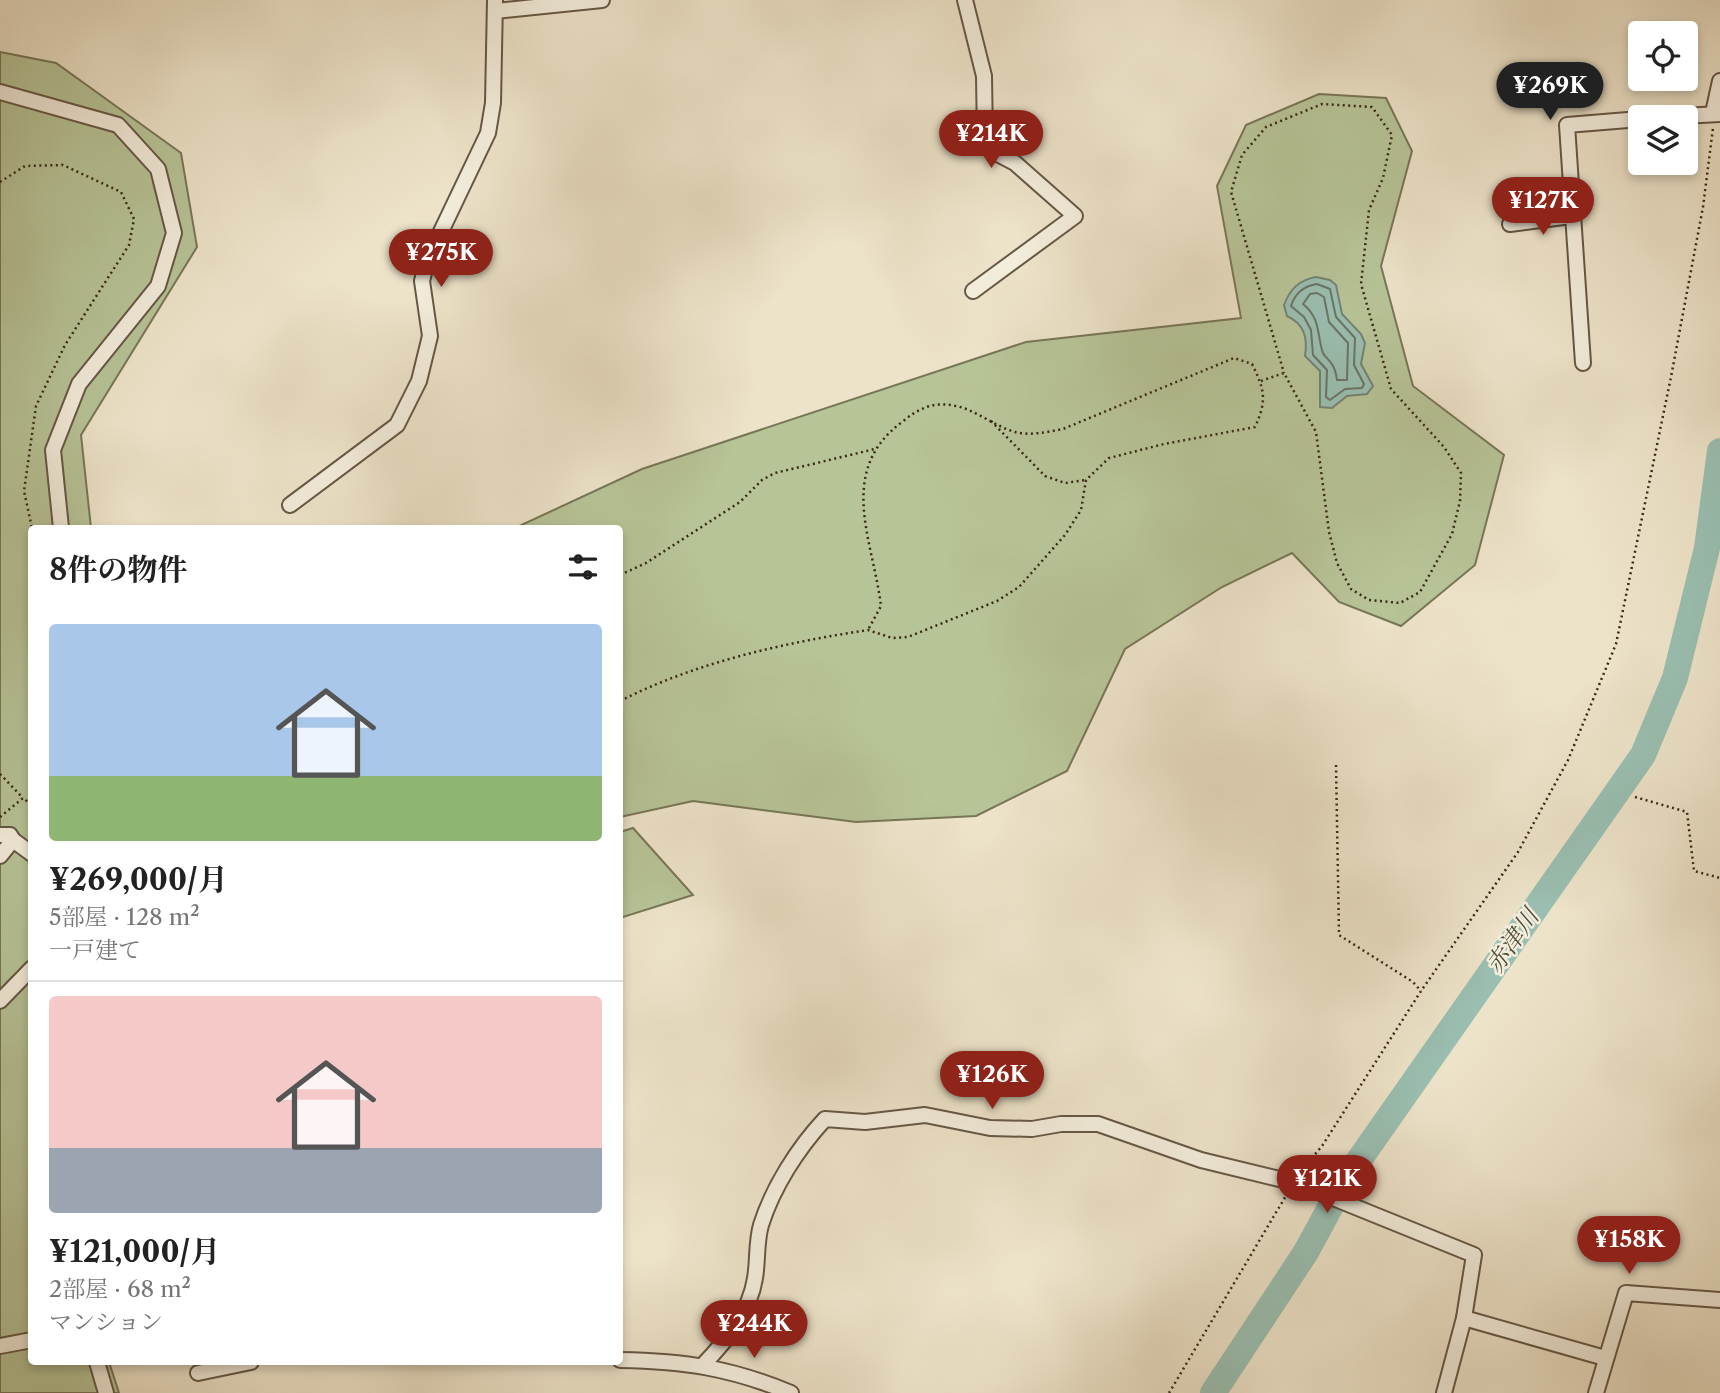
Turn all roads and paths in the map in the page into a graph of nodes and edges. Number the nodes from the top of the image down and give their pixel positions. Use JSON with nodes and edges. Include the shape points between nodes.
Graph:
{"nodes":[{"id":1,"x":602,"y":0,"type":"edge"},
{"id":2,"x":965,"y":0,"type":"edge"},
{"id":3,"x":495,"y":6,"type":"edge"},
{"id":4,"x":1720,"y":82,"type":"edge"},
{"id":5,"x":0,"y":92,"type":"edge"},
{"id":6,"x":1716,"y":113,"type":"edge"},
{"id":7,"x":1698,"y":114,"type":"edge"},
{"id":8,"x":1628,"y":120,"type":"edge"},
{"id":9,"x":0,"y":182,"type":"edge"},
{"id":10,"x":1571,"y":216,"type":"junction"},
{"id":11,"x":1510,"y":224,"type":"dead end"},
{"id":12,"x":973,"y":291,"type":"dead end"},
{"id":13,"x":1583,"y":363,"type":"dead end"},
{"id":14,"x":1284,"y":373,"type":"junction"},
{"id":15,"x":1261,"y":381,"type":"junction"},
{"id":16,"x":991,"y":421,"type":"junction"},
{"id":17,"x":875,"y":449,"type":"junction"},
{"id":18,"x":1086,"y":480,"type":"junction"},
{"id":19,"x":290,"y":505,"type":"dead end"},
{"id":20,"x":31,"y":525,"type":"edge"},
{"id":21,"x":61,"y":525,"type":"edge"},
{"id":22,"x":623,"y":574,"type":"edge"},
{"id":23,"x":868,"y":630,"type":"junction"},
{"id":24,"x":623,"y":699,"type":"edge"},
{"id":25,"x":1336,"y":765,"type":"dead end"},
{"id":26,"x":0,"y":774,"type":"edge"},
{"id":27,"x":1635,"y":797,"type":"dead end"},
{"id":28,"x":23,"y":798,"type":"junction"},
{"id":29,"x":28,"y":802,"type":"edge"},
{"id":30,"x":0,"y":817,"type":"edge"},
{"id":31,"x":7,"y":838,"type":"edge"},
{"id":32,"x":28,"y":851,"type":"edge"},
{"id":33,"x":0,"y":856,"type":"edge"},
{"id":34,"x":1720,"y":878,"type":"edge"},
{"id":35,"x":28,"y":972,"type":"edge"},
{"id":36,"x":1421,"y":991,"type":"junction"},
{"id":37,"x":0,"y":1001,"type":"edge"},
{"id":38,"x":1294,"y":1182,"type":"junction"},
{"id":39,"x":1720,"y":1300,"type":"edge"},
{"id":40,"x":1464,"y":1318,"type":"junction"},
{"id":41,"x":28,"y":1341,"type":"edge"},
{"id":42,"x":0,"y":1346,"type":"edge"},
{"id":43,"x":1605,"y":1358,"type":"junction"},
{"id":44,"x":623,"y":1360,"type":"edge"},
{"id":45,"x":703,"y":1364,"type":"junction"},
{"id":46,"x":98,"y":1365,"type":"edge"},
{"id":47,"x":237,"y":1365,"type":"edge"},
{"id":48,"x":198,"y":1373,"type":"dead end"},
{"id":49,"x":106,"y":1393,"type":"edge"},
{"id":50,"x":790,"y":1393,"type":"edge"},
{"id":51,"x":1169,"y":1393,"type":"edge"},
{"id":52,"x":1444,"y":1393,"type":"edge"},
{"id":53,"x":1596,"y":1393,"type":"edge"}],
"edges":[{"from":1,"to":3,"type":"street"},
{"from":2,"to":12,"type":"street","via":[[984,76],[985,140],[1075,216]]},
{"from":3,"to":19,"type":"street","via":[[488,132],[426,261],[422,281],[430,336],[419,381],[397,425]]},
{"from":4,"to":6,"type":"street"},
{"from":5,"to":21,"type":"street","via":[[118,125],[158,169],[174,233],[158,286],[79,384],[57,439],[53,450]]},
{"from":6,"to":7,"type":"street"},
{"from":6,"to":36,"type":"path","via":[[1703,207],[1616,644],[1569,760],[1518,852]]},
{"from":8,"to":10,"type":"street","via":[[1567,125]]},
{"from":9,"to":20,"type":"path","via":[[25,166],[63,165],[121,192],[134,219],[129,245],[65,345],[36,406],[24,491]]},
{"from":10,"to":11,"type":"street"},
{"from":10,"to":13,"type":"street"},
{"from":14,"to":14,"type":"path","via":[[1316,432],[1329,533],[1337,563],[1351,589],[1369,600],[1400,603],[1420,592],[1452,534],[1461,473],[1444,447],[1391,389],[1362,284],[1369,210],[1392,135],[1372,107],[1322,104],[1266,127],[1242,155],[1231,192]]},
{"from":14,"to":15,"type":"path"},
{"from":15,"to":16,"type":"path","via":[[1252,364],[1234,358],[1062,429],[1016,432]]},
{"from":15,"to":18,"type":"path","via":[[1265,405],[1255,427],[1109,458]]},
{"from":16,"to":17,"type":"path","via":[[958,406],[937,403],[917,410]]},
{"from":16,"to":18,"type":"path","via":[[1045,476],[1065,483]]},
{"from":17,"to":22,"type":"path","via":[[775,473],[740,502]]},
{"from":17,"to":23,"type":"path","via":[[867,468],[864,519],[881,606]]},
{"from":18,"to":23,"type":"path","via":[[1081,510],[1065,536],[1018,587],[997,601],[908,637],[892,638]]},
{"from":23,"to":24,"type":"path","via":[[708,664]]},
{"from":25,"to":36,"type":"path","via":[[1339,935]]},
{"from":26,"to":28,"type":"path"},
{"from":27,"to":34,"type":"path","via":[[1686,812],[1695,871]]},
{"from":28,"to":29,"type":"path"},
{"from":28,"to":30,"type":"path"},
{"from":31,"to":32,"type":"street"},
{"from":31,"to":33,"type":"street"},
{"from":35,"to":37,"type":"street"},
{"from":36,"to":38,"type":"path"},
{"from":38,"to":40,"type":"street","via":[[1474,1255]]},
{"from":38,"to":45,"type":"street","via":[[1201,1160],[1098,1124],[1031,1129],[990,1128],[925,1115],[865,1122],[825,1119],[809,1136],[768,1203],[750,1293],[728,1339]]},
{"from":38,"to":51,"type":"path"},
{"from":39,"to":43,"type":"street","via":[[1626,1293]]},
{"from":40,"to":43,"type":"street"},
{"from":40,"to":52,"type":"street"},
{"from":41,"to":42,"type":"street"},
{"from":43,"to":53,"type":"street"},
{"from":44,"to":45,"type":"street"},
{"from":45,"to":50,"type":"street"},
{"from":46,"to":49,"type":"street"},
{"from":47,"to":48,"type":"street"}]}
